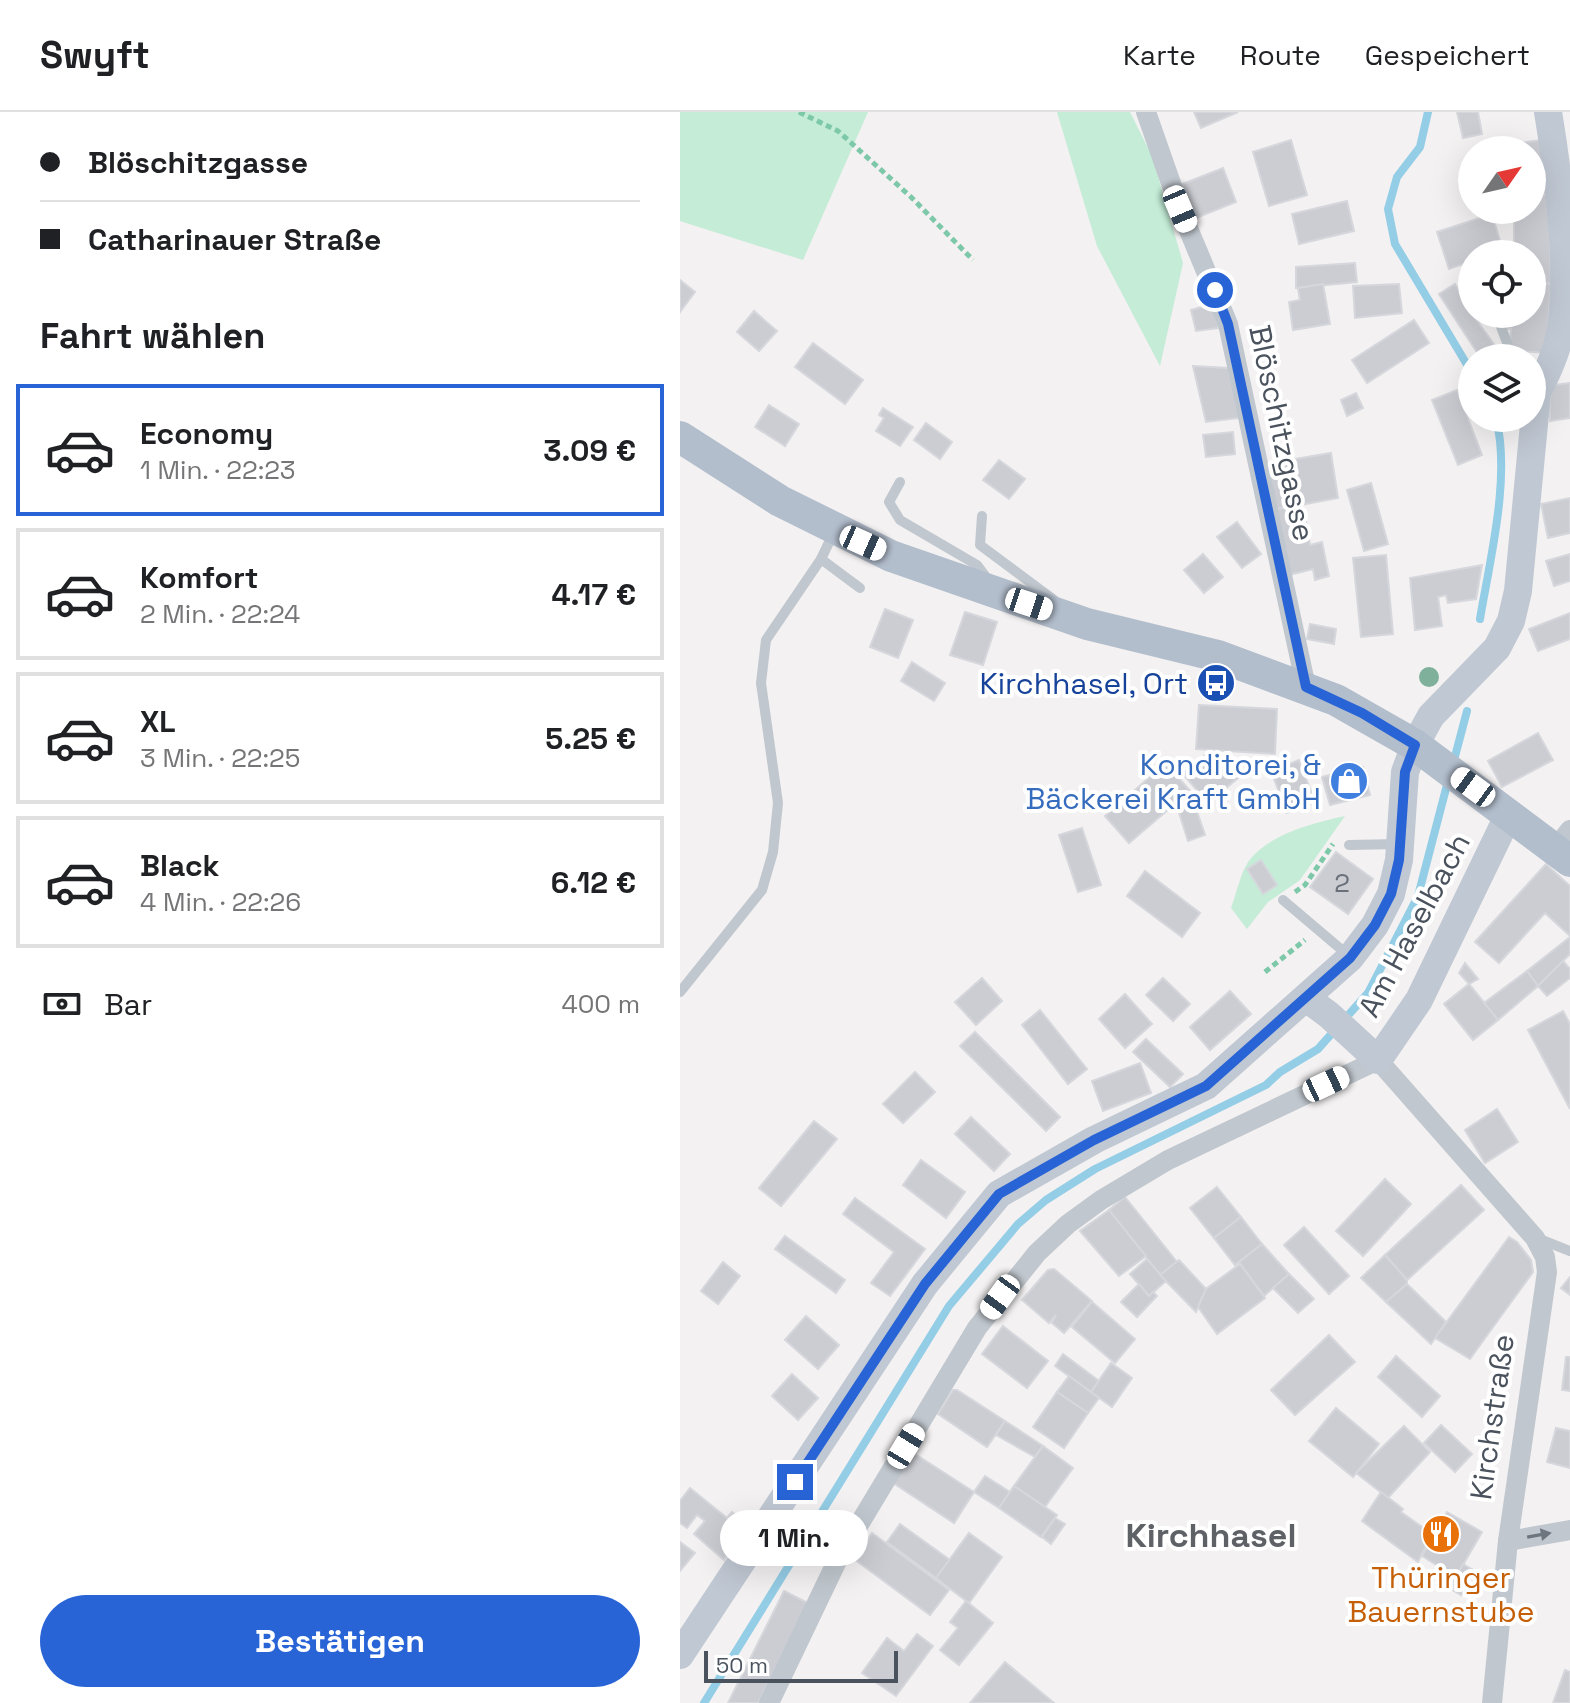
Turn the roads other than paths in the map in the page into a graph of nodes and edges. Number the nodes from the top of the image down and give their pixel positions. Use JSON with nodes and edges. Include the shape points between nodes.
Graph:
{"nodes":[{"id":1,"x":1146,"y":112,"type":"edge"},
{"id":2,"x":1548,"y":112,"type":"edge"},
{"id":3,"x":1546,"y":375,"type":"edge"},
{"id":4,"x":1532,"y":432,"type":"edge"},
{"id":5,"x":680,"y":437,"type":"edge"},
{"id":6,"x":900,"y":482,"type":"dead end"},
{"id":7,"x":982,"y":516,"type":"dead end"},
{"id":8,"x":828,"y":545,"type":"junction"},
{"id":9,"x":860,"y":588,"type":"dead end"},
{"id":10,"x":1000,"y":595,"type":"junction"},
{"id":11,"x":1087,"y":624,"type":"junction"},
{"id":12,"x":1306,"y":687,"type":"junction"},
{"id":13,"x":1427,"y":754,"type":"junction"},
{"id":14,"x":1509,"y":814,"type":"junction"},
{"id":15,"x":1400,"y":844,"type":"junction"},
{"id":16,"x":1349,"y":845,"type":"road end"},
{"id":17,"x":1565,"y":847,"type":"edge"},
{"id":18,"x":1283,"y":900,"type":"road end"},
{"id":19,"x":1350,"y":958,"type":"junction"},
{"id":20,"x":680,"y":992,"type":"edge"},
{"id":21,"x":1306,"y":998,"type":"junction"},
{"id":22,"x":1378,"y":1060,"type":"junction"},
{"id":23,"x":1535,"y":1238,"type":"junction"},
{"id":24,"x":1570,"y":1251,"type":"edge"},
{"id":25,"x":1570,"y":1530,"type":"edge"},
{"id":26,"x":1508,"y":1541,"type":"junction"},
{"id":27,"x":680,"y":1655,"type":"edge"},
{"id":28,"x":769,"y":1703,"type":"edge"},
{"id":29,"x":1492,"y":1703,"type":"edge"}],
"edges":[{"from":1,"to":12,"type":"street","name":"Blöschitzgasse","via":[[1228,324]]},
{"from":2,"to":3,"type":"street","via":[[1566,280],[1561,330]]},
{"from":4,"to":13,"type":"street","via":[[1511,621],[1497,648],[1431,716]]},
{"from":5,"to":8,"type":"main road","via":[[780,501]]},
{"from":6,"to":10,"type":"lane","via":[[889,502],[900,520],[977,565]]},
{"from":7,"to":11,"type":"lane","via":[[980,545]]},
{"from":8,"to":9,"type":"lane"},
{"from":8,"to":10,"type":"main road","via":[[891,556]]},
{"from":8,"to":20,"type":"lane","via":[[766,640],[761,683],[778,803],[762,890]]},
{"from":10,"to":11,"type":"main road"},
{"from":11,"to":12,"type":"main road","via":[[1218,656]]},
{"from":12,"to":13,"type":"main road","via":[[1362,713]]},
{"from":13,"to":14,"type":"main road"},
{"from":13,"to":15,"type":"street","via":[[1405,772]]},
{"from":14,"to":17,"type":"main road"},
{"from":14,"to":22,"type":"street","name":"Am Haselbach","via":[[1419,1000]]},
{"from":15,"to":16,"type":"lane"},
{"from":15,"to":19,"type":"street","via":[[1391,894]]},
{"from":18,"to":19,"type":"lane"},
{"from":19,"to":21,"type":"street"},
{"from":21,"to":22,"type":"street","name":"Kirchstraße"},
{"from":21,"to":27,"type":"street","via":[[1206,1086],[999,1194],[925,1284]]},
{"from":22,"to":23,"type":"street","name":"Kirchstraße"},
{"from":22,"to":28,"type":"street","name":"Am Haselbach","via":[[1168,1160],[1101,1200],[1037,1253],[977,1328],[837,1561]]},
{"from":23,"to":24,"type":"lane","name":"Kirchstraße"},
{"from":23,"to":26,"type":"street","name":"Kirchstraße","via":[[1547,1272]]},
{"from":26,"to":25,"type":"street","one_way":true},
{"from":26,"to":29,"type":"street","name":"Kirchstraße"}]}
